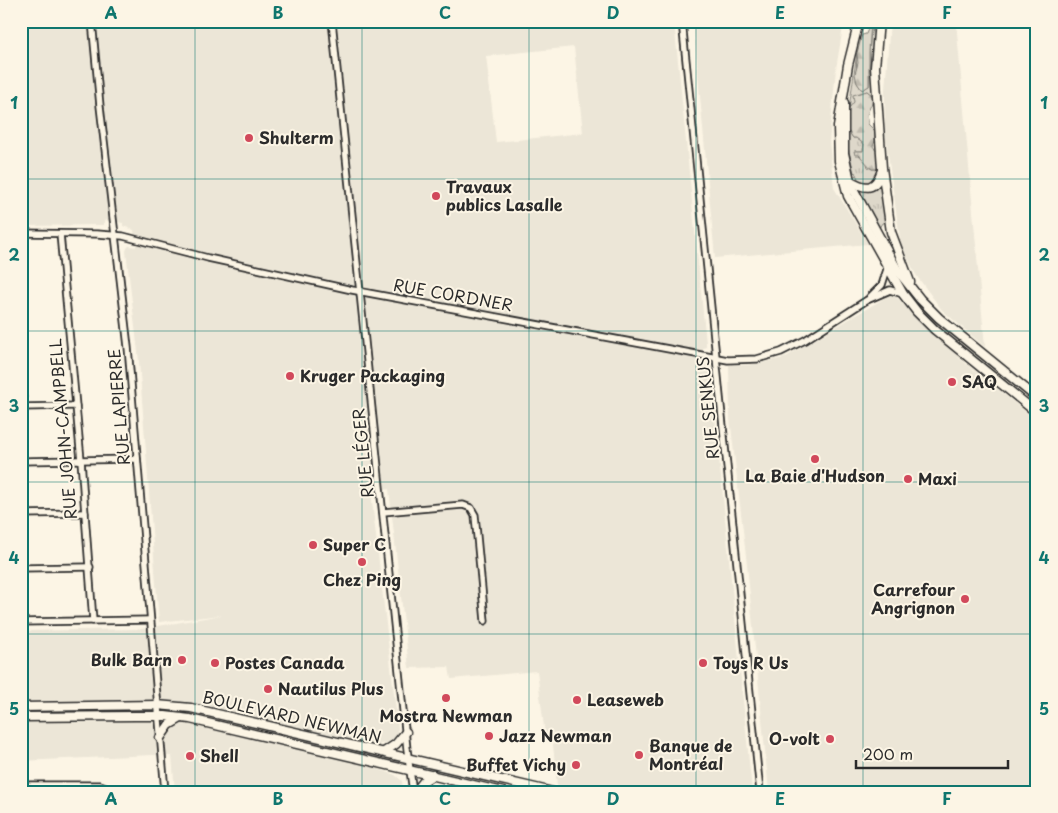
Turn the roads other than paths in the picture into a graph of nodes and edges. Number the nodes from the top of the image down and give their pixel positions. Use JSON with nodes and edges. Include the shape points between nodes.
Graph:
{"nodes":[{"id":1,"x":92,"y":21,"type":"edge"},
{"id":2,"x":332,"y":21,"type":"edge"},
{"id":3,"x":682,"y":21,"type":"edge"},
{"id":4,"x":859,"y":21,"type":"edge"},
{"id":5,"x":880,"y":21,"type":"edge"},
{"id":6,"x":843,"y":93,"type":"junction"},
{"id":7,"x":882,"y":168,"type":"junction"},
{"id":8,"x":849,"y":180,"type":"junction"},
{"id":9,"x":21,"y":233,"type":"edge"},
{"id":10,"x":60,"y":234,"type":"junction"},
{"id":11,"x":115,"y":235,"type":"junction"},
{"id":12,"x":888,"y":266,"type":"junction"},
{"id":13,"x":913,"y":290,"type":"junction"},
{"id":14,"x":360,"y":292,"type":"junction"},
{"id":15,"x":903,"y":294,"type":"junction"},
{"id":16,"x":867,"y":300,"type":"junction"},
{"id":17,"x":716,"y":358,"type":"junction"},
{"id":18,"x":21,"y":383,"type":"edge"},
{"id":19,"x":1037,"y":398,"type":"edge"},
{"id":20,"x":76,"y":406,"type":"junction"},
{"id":21,"x":22,"y":407,"type":"edge"},
{"id":22,"x":1037,"y":413,"type":"edge"},
{"id":23,"x":137,"y":459,"type":"junction"},
{"id":24,"x":81,"y":460,"type":"junction"},
{"id":25,"x":21,"y":461,"type":"edge"},
{"id":26,"x":383,"y":512,"type":"junction"},
{"id":27,"x":85,"y":513,"type":"junction"},
{"id":28,"x":21,"y":514,"type":"edge"},
{"id":29,"x":90,"y":567,"type":"junction"},
{"id":30,"x":21,"y":568,"type":"edge"},
{"id":31,"x":150,"y":620,"type":"junction"},
{"id":32,"x":485,"y":620,"type":"dead end"},
{"id":33,"x":93,"y":621,"type":"junction"},
{"id":34,"x":21,"y":622,"type":"edge"},
{"id":35,"x":157,"y":705,"type":"junction"},
{"id":36,"x":21,"y":707,"type":"edge"},
{"id":37,"x":158,"y":716,"type":"junction"},
{"id":38,"x":21,"y":718,"type":"edge"},
{"id":39,"x":181,"y":718,"type":"junction"},
{"id":40,"x":406,"y":732,"type":"junction"},
{"id":41,"x":160,"y":738,"type":"junction"},
{"id":42,"x":384,"y":752,"type":"junction"},
{"id":43,"x":409,"y":758,"type":"junction"},
{"id":44,"x":411,"y":770,"type":"junction"},
{"id":45,"x":433,"y":775,"type":"junction"},
{"id":46,"x":21,"y":785,"type":"edge"},
{"id":47,"x":53,"y":785,"type":"junction"},
{"id":48,"x":54,"y":792,"type":"edge"},
{"id":49,"x":107,"y":792,"type":"edge"},
{"id":50,"x":164,"y":792,"type":"edge"},
{"id":51,"x":414,"y":792,"type":"edge"},
{"id":52,"x":503,"y":792,"type":"edge"},
{"id":53,"x":553,"y":792,"type":"edge"},
{"id":54,"x":760,"y":792,"type":"edge"}],
"edges":[{"from":1,"to":11,"type":"street","name":"RUE LAPIERRE"},
{"from":2,"to":14,"type":"street","name":"RUE LÉGER"},
{"from":3,"to":17,"type":"street","name":"RUE SENKUS"},
{"from":4,"to":6,"type":"main road"},
{"from":5,"to":7,"type":"main road","via":[[876,67]]},
{"from":6,"to":8,"type":"main road","via":[[844,153]]},
{"from":6,"to":12,"type":"main road","via":[[838,140],[841,176],[848,196]]},
{"from":7,"to":8,"type":"main road","via":[[878,181],[869,186],[860,186]]},
{"from":7,"to":13,"type":"main road","via":[[891,232]]},
{"from":8,"to":13,"type":"main road","via":[[898,271]]},
{"from":9,"to":10,"type":"street","name":"RUE CORDNER"},
{"from":10,"to":11,"type":"street","name":"RUE CORDNER"},
{"from":10,"to":20,"type":"street","name":"RUE JOHN-CAMPBELL"},
{"from":11,"to":14,"type":"street","name":"RUE CORDNER"},
{"from":11,"to":23,"type":"street","name":"RUE LAPIERRE"},
{"from":12,"to":15,"type":"main road"},
{"from":12,"to":16,"type":"street","via":[[882,285]]},
{"from":13,"to":19,"type":"main road","via":[[939,318]]},
{"from":14,"to":17,"type":"street","name":"RUE CORDNER"},
{"from":14,"to":26,"type":"street","name":"RUE LÉGER"},
{"from":15,"to":16,"type":"street","via":[[890,290]]},
{"from":15,"to":22,"type":"main road","via":[[935,330]]},
{"from":16,"to":17,"type":"street","name":"RUE CORDNER","via":[[781,352],[752,359]]},
{"from":17,"to":54,"type":"street","name":"RUE SENKUS"},
{"from":18,"to":21,"type":"street"},
{"from":20,"to":21,"type":"street"},
{"from":20,"to":24,"type":"street","name":"RUE JOHN-CAMPBELL"},
{"from":23,"to":24,"type":"street"},
{"from":23,"to":31,"type":"street","name":"RUE LAPIERRE"},
{"from":24,"to":25,"type":"street"},
{"from":24,"to":27,"type":"street","name":"RUE JOHN-CAMPBELL"},
{"from":26,"to":32,"type":"street","via":[[463,505],[471,508],[475,515]]},
{"from":26,"to":40,"type":"street","name":"RUE LÉGER"},
{"from":27,"to":28,"type":"street"},
{"from":27,"to":29,"type":"street","name":"RUE JOHN-CAMPBELL"},
{"from":29,"to":30,"type":"street"},
{"from":29,"to":33,"type":"street","name":"RUE JOHN-CAMPBELL"},
{"from":31,"to":33,"type":"street"},
{"from":31,"to":35,"type":"street","name":"RUE LAPIERRE"},
{"from":33,"to":34,"type":"street"},
{"from":35,"to":36,"type":"main road","name":"BOULEVARD NEWMAN"},
{"from":35,"to":37,"type":"street","name":"RUE LAPIERRE"},
{"from":35,"to":42,"type":"main road","name":"BOULEVARD NEWMAN","via":[[182,706]]},
{"from":37,"to":38,"type":"main road","name":"BOULEVARD NEWMAN"},
{"from":37,"to":39,"type":"main road","name":"BOULEVARD NEWMAN"},
{"from":37,"to":41,"type":"street","name":"RUE LAPIERRE"},
{"from":39,"to":41,"type":"main road","via":[[169,725]]},
{"from":39,"to":44,"type":"main road","name":"BOULEVARD NEWMAN"},
{"from":40,"to":42,"type":"main road"},
{"from":40,"to":43,"type":"street","name":"RUE LÉGER"},
{"from":41,"to":50,"type":"street","name":"RUE LAPIERRE"},
{"from":42,"to":43,"type":"main road","name":"BOULEVARD NEWMAN"},
{"from":43,"to":44,"type":"street","name":"RUE LÉGER"},
{"from":43,"to":53,"type":"main road","name":"BOULEVARD NEWMAN"},
{"from":44,"to":45,"type":"main road","name":"BOULEVARD NEWMAN"},
{"from":44,"to":51,"type":"street","name":"RUE LÉGER"},
{"from":45,"to":51,"type":"main road"},
{"from":45,"to":52,"type":"main road","name":"BOULEVARD NEWMAN"},
{"from":46,"to":47,"type":"street"},
{"from":47,"to":48,"type":"street"},
{"from":47,"to":49,"type":"street","via":[[100,785]]}]}
